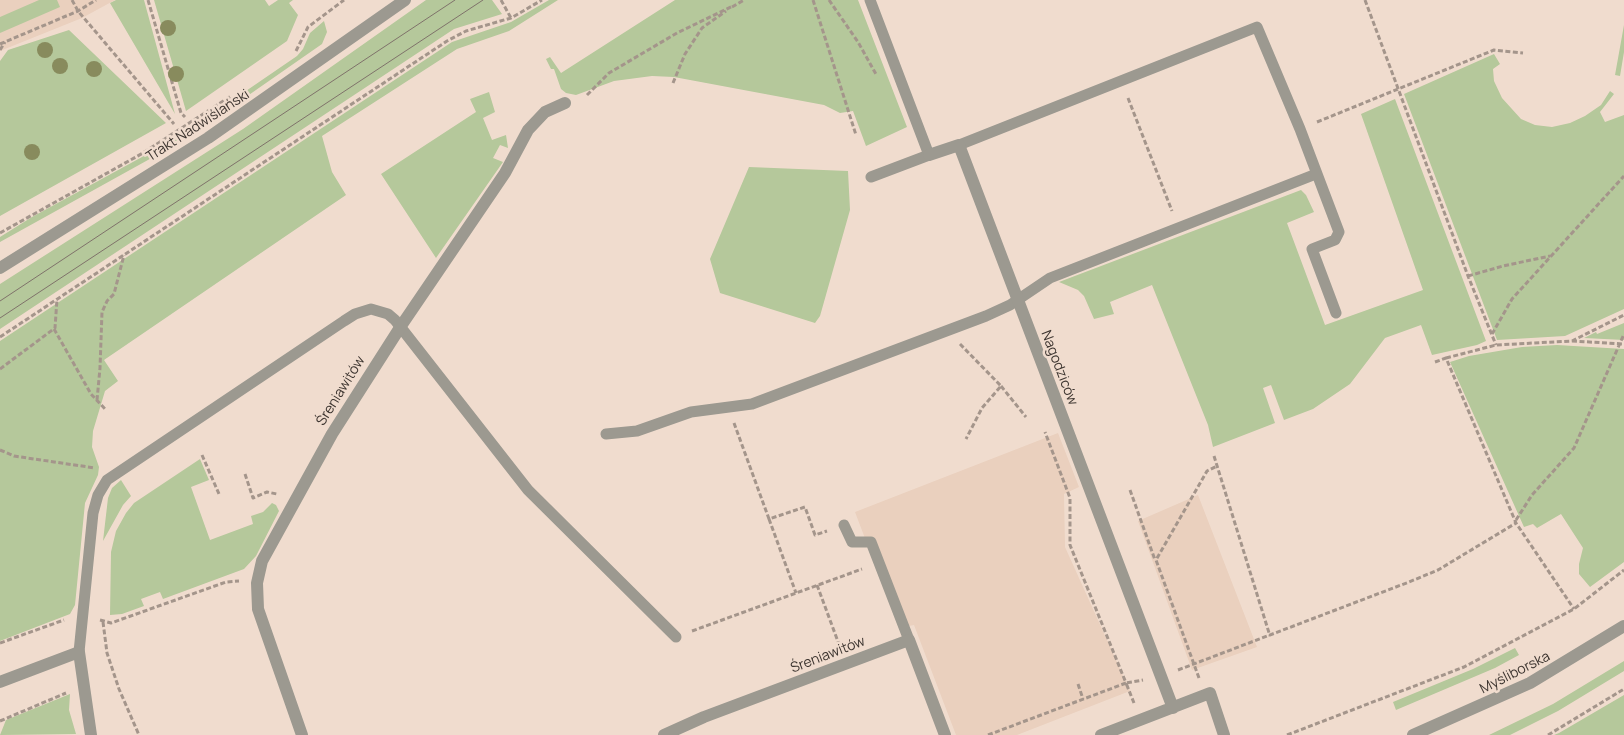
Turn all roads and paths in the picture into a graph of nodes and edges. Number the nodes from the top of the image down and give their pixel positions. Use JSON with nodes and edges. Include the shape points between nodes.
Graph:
{"nodes":[{"id":1,"x":72,"y":0,"type":"edge"},
{"id":2,"x":96,"y":0,"type":"edge"},
{"id":3,"x":148,"y":0,"type":"edge"},
{"id":4,"x":344,"y":0,"type":"edge"},
{"id":5,"x":405,"y":0,"type":"edge"},
{"id":6,"x":501,"y":0,"type":"edge"},
{"id":7,"x":542,"y":0,"type":"edge"},
{"id":8,"x":744,"y":0,"type":"edge"},
{"id":9,"x":813,"y":0,"type":"edge"},
{"id":10,"x":829,"y":0,"type":"edge"},
{"id":11,"x":870,"y":0,"type":"edge"},
{"id":12,"x":1365,"y":0,"type":"edge"},
{"id":13,"x":733,"y":6,"type":"junction"},
{"id":14,"x":78,"y":11,"type":"junction"},
{"id":15,"x":511,"y":18,"type":"junction"},
{"id":16,"x":6,"y":42,"type":"junction"},
{"id":17,"x":0,"y":44,"type":"edge"},
{"id":18,"x":0,"y":50,"type":"edge"},
{"id":19,"x":1523,"y":52,"type":"dead end"},
{"id":20,"x":288,"y":57,"type":"dead end"},
{"id":21,"x":879,"y":79,"type":"dead end"},
{"id":22,"x":1122,"y":81,"type":"junction"},
{"id":23,"x":673,"y":82,"type":"dead end"},
{"id":24,"x":1398,"y":90,"type":"junction"},
{"id":25,"x":233,"y":95,"type":"dead end"},
{"id":26,"x":587,"y":95,"type":"dead end"},
{"id":27,"x":565,"y":103,"type":"dead end"},
{"id":28,"x":185,"y":117,"type":"dead end"},
{"id":29,"x":174,"y":124,"type":"dead end"},
{"id":30,"x":1300,"y":129,"type":"junction"},
{"id":31,"x":856,"y":135,"type":"dead end"},
{"id":32,"x":959,"y":145,"type":"junction"},
{"id":33,"x":929,"y":155,"type":"junction"},
{"id":34,"x":1316,"y":174,"type":"junction"},
{"id":35,"x":1624,"y":176,"type":"edge"},
{"id":36,"x":870,"y":177,"type":"dead end"},
{"id":37,"x":1179,"y":228,"type":"junction"},
{"id":38,"x":0,"y":233,"type":"edge"},
{"id":39,"x":124,"y":255,"type":"junction"},
{"id":40,"x":1551,"y":256,"type":"junction"},
{"id":41,"x":0,"y":268,"type":"edge"},
{"id":42,"x":1468,"y":276,"type":"junction"},
{"id":43,"x":57,"y":299,"type":"junction"},
{"id":44,"x":1017,"y":300,"type":"junction"},
{"id":45,"x":1336,"y":313,"type":"dead end"},
{"id":46,"x":1624,"y":315,"type":"edge"},
{"id":47,"x":401,"y":326,"type":"junction"},
{"id":48,"x":54,"y":329,"type":"junction"},
{"id":49,"x":948,"y":331,"type":"junction"},
{"id":50,"x":1492,"y":334,"type":"junction"},
{"id":51,"x":1624,"y":334,"type":"edge"},
{"id":52,"x":0,"y":337,"type":"edge"},
{"id":53,"x":1572,"y":341,"type":"junction"},
{"id":54,"x":1622,"y":344,"type":"edge"},
{"id":55,"x":1496,"y":345,"type":"junction"},
{"id":56,"x":1446,"y":358,"type":"junction"},
{"id":57,"x":1435,"y":362,"type":"dead end"},
{"id":58,"x":0,"y":369,"type":"edge"},
{"id":59,"x":1001,"y":386,"type":"junction"},
{"id":60,"x":96,"y":400,"type":"junction"},
{"id":61,"x":728,"y":409,"type":"junction"},
{"id":62,"x":106,"y":410,"type":"dead end"},
{"id":63,"x":1026,"y":417,"type":"dead end"},
{"id":64,"x":1044,"y":429,"type":"dead end"},
{"id":65,"x":606,"y":434,"type":"dead end"},
{"id":66,"x":966,"y":439,"type":"dead end"},
{"id":67,"x":0,"y":450,"type":"edge"},
{"id":68,"x":202,"y":455,"type":"dead end"},
{"id":69,"x":1214,"y":456,"type":"dead end"},
{"id":70,"x":1217,"y":466,"type":"junction"},
{"id":71,"x":119,"y":470,"type":"junction"},
{"id":72,"x":245,"y":474,"type":"dead end"},
{"id":73,"x":302,"y":488,"type":"junction"},
{"id":74,"x":1130,"y":490,"type":"dead end"},
{"id":75,"x":218,"y":494,"type":"dead end"},
{"id":76,"x":769,"y":519,"type":"junction"},
{"id":77,"x":1516,"y":522,"type":"junction"},
{"id":78,"x":844,"y":525,"type":"joint"},
{"id":79,"x":1156,"y":560,"type":"junction"},
{"id":80,"x":859,"y":570,"type":"dead end"},
{"id":81,"x":1624,"y":570,"type":"edge"},
{"id":82,"x":257,"y":583,"type":"junction"},
{"id":83,"x":818,"y":585,"type":"junction"},
{"id":84,"x":796,"y":593,"type":"junction"},
{"id":85,"x":1574,"y":610,"type":"junction"},
{"id":86,"x":82,"y":614,"type":"junction"},
{"id":87,"x":103,"y":622,"type":"junction"},
{"id":88,"x":1624,"y":626,"type":"edge"},
{"id":89,"x":1270,"y":636,"type":"junction"},
{"id":90,"x":676,"y":637,"type":"joint"},
{"id":91,"x":909,"y":640,"type":"junction"},
{"id":92,"x":0,"y":643,"type":"edge"},
{"id":93,"x":79,"y":652,"type":"junction"},
{"id":94,"x":847,"y":664,"type":"junction"},
{"id":95,"x":1194,"y":664,"type":"junction"},
{"id":96,"x":1161,"y":676,"type":"junction"},
{"id":97,"x":0,"y":682,"type":"edge"},
{"id":98,"x":1126,"y":683,"type":"junction"},
{"id":99,"x":1078,"y":684,"type":"dead end"},
{"id":100,"x":83,"y":685,"type":"junction"},
{"id":101,"x":1624,"y":689,"type":"edge"},
{"id":102,"x":1207,"y":694,"type":"junction"},
{"id":103,"x":1083,"y":699,"type":"junction"},
{"id":104,"x":1173,"y":708,"type":"junction"},
{"id":105,"x":0,"y":721,"type":"edge"},
{"id":106,"x":91,"y":735,"type":"edge"},
{"id":107,"x":139,"y":735,"type":"edge"},
{"id":108,"x":302,"y":735,"type":"edge"},
{"id":109,"x":664,"y":735,"type":"edge"},
{"id":110,"x":945,"y":735,"type":"edge"},
{"id":111,"x":988,"y":735,"type":"edge"},
{"id":112,"x":1101,"y":735,"type":"edge"},
{"id":113,"x":1224,"y":735,"type":"edge"},
{"id":114,"x":1287,"y":735,"type":"edge"},
{"id":115,"x":1413,"y":735,"type":"edge"},
{"id":116,"x":1548,"y":735,"type":"edge"}],
"edges":[{"from":1,"to":14,"type":"path"},
{"from":2,"to":14,"type":"path"},
{"from":3,"to":28,"type":"path","via":[[181,113]]},
{"from":4,"to":20,"type":"path","via":[[308,27],[296,52]]},
{"from":5,"to":41,"type":"street","name":"Trakt Nadwiślański","via":[[208,138]]},
{"from":6,"to":15,"type":"path"},
{"from":7,"to":15,"type":"path"},
{"from":8,"to":13,"type":"path"},
{"from":9,"to":31,"type":"path"},
{"from":10,"to":21,"type":"path"},
{"from":11,"to":33,"type":"lane"},
{"from":12,"to":24,"type":"path"},
{"from":13,"to":23,"type":"path","via":[[702,28]]},
{"from":13,"to":26,"type":"path","via":[[677,33],[609,73]]},
{"from":14,"to":16,"type":"path"},
{"from":14,"to":29,"type":"path"},
{"from":15,"to":39,"type":"path","via":[[447,40]]},
{"from":16,"to":17,"type":"path"},
{"from":16,"to":18,"type":"path"},
{"from":19,"to":24,"type":"path","via":[[1494,50]]},
{"from":22,"to":30,"type":"lane","via":[[1257,27]]},
{"from":22,"to":32,"type":"lane"},
{"from":22,"to":37,"type":"path"},
{"from":24,"to":30,"type":"path"},
{"from":24,"to":42,"type":"path"},
{"from":25,"to":38,"type":"path","via":[[151,148]]},
{"from":27,"to":47,"type":"street","name":"Śreniawitów","via":[[545,112],[531,125],[505,173]]},
{"from":30,"to":34,"type":"lane"},
{"from":32,"to":33,"type":"street"},
{"from":32,"to":44,"type":"street","name":"Nagodziców"},
{"from":33,"to":36,"type":"lane"},
{"from":34,"to":37,"type":"lane"},
{"from":34,"to":45,"type":"lane","via":[[1339,232],[1335,240],[1312,249]]},
{"from":35,"to":40,"type":"path"},
{"from":37,"to":44,"type":"lane","via":[[1050,278]]},
{"from":39,"to":43,"type":"path"},
{"from":39,"to":60,"type":"path","via":[[114,294],[102,312]]},
{"from":40,"to":42,"type":"path"},
{"from":40,"to":50,"type":"path","via":[[1512,299]]},
{"from":42,"to":50,"type":"path"},
{"from":43,"to":48,"type":"path"},
{"from":43,"to":52,"type":"path"},
{"from":44,"to":49,"type":"lane"},
{"from":44,"to":96,"type":"street","name":"Nagodziców"},
{"from":46,"to":53,"type":"path"},
{"from":47,"to":71,"type":"lane","via":[[380,311],[355,314]]},
{"from":47,"to":73,"type":"street","name":"Śreniawitów","via":[[332,434]]},
{"from":47,"to":90,"type":"lane","via":[[528,490]]},
{"from":48,"to":58,"type":"path"},
{"from":48,"to":60,"type":"path"},
{"from":49,"to":59,"type":"path"},
{"from":49,"to":61,"type":"lane","via":[[752,404]]},
{"from":50,"to":55,"type":"path"},
{"from":51,"to":54,"type":"path"},
{"from":53,"to":54,"type":"path"},
{"from":53,"to":55,"type":"path"},
{"from":54,"to":77,"type":"path","via":[[1574,448],[1532,495]]},
{"from":55,"to":56,"type":"path"},
{"from":56,"to":57,"type":"path"},
{"from":56,"to":77,"type":"path"},
{"from":59,"to":63,"type":"path"},
{"from":59,"to":66,"type":"path","via":[[982,408]]},
{"from":60,"to":62,"type":"path"},
{"from":61,"to":65,"type":"lane","via":[[691,412],[637,431]]},
{"from":61,"to":76,"type":"path"},
{"from":64,"to":98,"type":"path","via":[[1070,498],[1070,544]]},
{"from":67,"to":71,"type":"path","via":[[57,464]]},
{"from":68,"to":75,"type":"path"},
{"from":69,"to":70,"type":"path"},
{"from":70,"to":79,"type":"path","via":[[1207,472]]},
{"from":70,"to":89,"type":"path"},
{"from":71,"to":86,"type":"lane","via":[[107,480],[95,504]]},
{"from":72,"to":73,"type":"path","via":[[253,498],[267,492],[276,494]]},
{"from":73,"to":82,"type":"street","name":"Śreniawitów","via":[[266,552]]},
{"from":74,"to":79,"type":"path"},
{"from":76,"to":78,"type":"path","via":[[806,506],[815,535]]},
{"from":76,"to":84,"type":"path"},
{"from":77,"to":85,"type":"path"},
{"from":77,"to":89,"type":"path","via":[[1438,570]]},
{"from":78,"to":91,"type":"lane","via":[[852,542],[872,542]]},
{"from":79,"to":95,"type":"path"},
{"from":80,"to":83,"type":"path"},
{"from":81,"to":85,"type":"path"},
{"from":82,"to":87,"type":"path","via":[[226,582],[111,623]]},
{"from":82,"to":108,"type":"street","name":"Śreniawitów","via":[[258,609]]},
{"from":83,"to":84,"type":"path"},
{"from":83,"to":94,"type":"path"},
{"from":84,"to":90,"type":"path"},
{"from":85,"to":114,"type":"path","via":[[1464,667]]},
{"from":86,"to":87,"type":"path"},
{"from":86,"to":92,"type":"path"},
{"from":86,"to":93,"type":"lane"},
{"from":87,"to":107,"type":"path","via":[[107,654]]},
{"from":88,"to":115,"type":"street","name":"Myśliborska","via":[[1530,683]]},
{"from":89,"to":95,"type":"path"},
{"from":91,"to":94,"type":"street","name":"Śreniawitów"},
{"from":91,"to":110,"type":"street"},
{"from":93,"to":97,"type":"street"},
{"from":93,"to":100,"type":"street"},
{"from":94,"to":109,"type":"street","name":"Śreniawitów"},
{"from":95,"to":96,"type":"path"},
{"from":95,"to":102,"type":"path"},
{"from":96,"to":98,"type":"path"},
{"from":96,"to":104,"type":"street","name":"Nagodziców"},
{"from":98,"to":103,"type":"path"},
{"from":99,"to":103,"type":"path"},
{"from":100,"to":105,"type":"path"},
{"from":100,"to":106,"type":"street"},
{"from":101,"to":116,"type":"path"},
{"from":102,"to":104,"type":"street"},
{"from":102,"to":113,"type":"street"},
{"from":103,"to":111,"type":"path"},
{"from":104,"to":112,"type":"street"}]}
